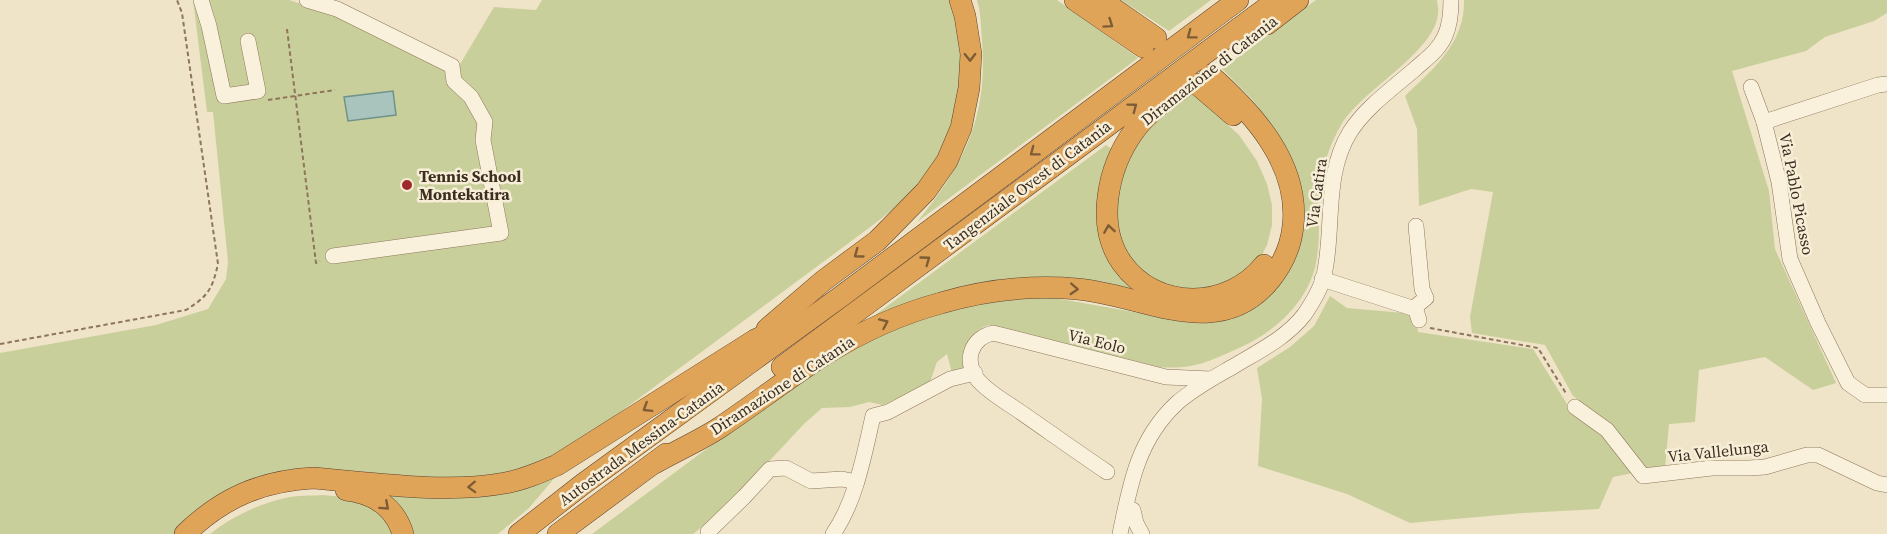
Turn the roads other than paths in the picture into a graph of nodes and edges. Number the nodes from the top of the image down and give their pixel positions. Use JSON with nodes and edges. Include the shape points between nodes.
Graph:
{"nodes":[{"id":1,"x":201,"y":0,"type":"edge"},
{"id":2,"x":307,"y":0,"type":"edge"},
{"id":3,"x":960,"y":0,"type":"edge"},
{"id":4,"x":1075,"y":0,"type":"edge"},
{"id":5,"x":1101,"y":0,"type":"edge"},
{"id":6,"x":1238,"y":0,"type":"edge"},
{"id":7,"x":1277,"y":0,"type":"edge"},
{"id":8,"x":1298,"y":0,"type":"edge"},
{"id":9,"x":1451,"y":0,"type":"edge"},
{"id":10,"x":248,"y":41,"type":"dead end"},
{"id":11,"x":1887,"y":84,"type":"edge"},
{"id":12,"x":1751,"y":87,"type":"dead end"},
{"id":13,"x":1764,"y":122,"type":"junction"},
{"id":14,"x":1416,"y":226,"type":"dead end"},
{"id":15,"x":333,"y":256,"type":"dead end"},
{"id":16,"x":1322,"y":279,"type":"junction"},
{"id":17,"x":760,"y":346,"type":"junction"},
{"id":18,"x":778,"y":370,"type":"joint"},
{"id":19,"x":976,"y":376,"type":"junction"},
{"id":20,"x":1210,"y":379,"type":"junction"},
{"id":21,"x":1887,"y":396,"type":"edge"},
{"id":22,"x":1575,"y":407,"type":"road end"},
{"id":23,"x":655,"y":463,"type":"junction"},
{"id":24,"x":1107,"y":472,"type":"dead end"},
{"id":25,"x":856,"y":482,"type":"junction"},
{"id":26,"x":625,"y":485,"type":"junction"},
{"id":27,"x":1887,"y":485,"type":"edge"},
{"id":28,"x":1133,"y":510,"type":"junction"},
{"id":29,"x":708,"y":532,"type":"dead end"},
{"id":30,"x":185,"y":534,"type":"edge"},
{"id":31,"x":197,"y":534,"type":"edge"},
{"id":32,"x":403,"y":534,"type":"edge"},
{"id":33,"x":519,"y":534,"type":"edge"},
{"id":34,"x":558,"y":534,"type":"edge"},
{"id":35,"x":577,"y":534,"type":"edge"},
{"id":36,"x":833,"y":534,"type":"edge"},
{"id":37,"x":1120,"y":534,"type":"edge"},
{"id":38,"x":1129,"y":534,"type":"edge"},
{"id":39,"x":1142,"y":534,"type":"edge"}],
"edges":[{"from":1,"to":10,"type":"street","via":[[221,102],[258,91]]},
{"from":2,"to":15,"type":"street","via":[[337,9],[452,66],[454,81],[471,97],[485,122],[483,140],[501,233]]},
{"from":3,"to":17,"type":"highway","one_way":true,"via":[[971,54],[969,88],[961,128],[947,161],[926,191],[877,241],[823,281]]},
{"from":4,"to":5,"type":"highway","one_way":true,"via":[[1149,43]]},
{"from":6,"to":17,"type":"highway","name":"Tangenziale Ovest di Catania","one_way":true,"via":[[843,295]]},
{"from":18,"to":7,"type":"highway","name":"Tangenziale Ovest di Catania","one_way":true},
{"from":23,"to":8,"type":"highway","name":"Diramazione di Catania","one_way":true,"via":[[718,429],[863,332],[943,302],[1010,290],[1077,289],[1202,313],[1229,308],[1253,296],[1273,276],[1288,250],[1294,224],[1292,195],[1283,165],[1244,106],[1204,80],[1255,141],[1271,170],[1280,209],[1275,244],[1264,265],[1233,290],[1221,296],[1195,299],[1169,295],[1144,283],[1116,253],[1108,229],[1110,186],[1119,157],[1147,116]]},
{"from":9,"to":16,"type":"street","name":"Via Catira","via":[[1445,36],[1433,54],[1364,113],[1348,134],[1337,161]]},
{"from":11,"to":13,"type":"street","name":"Via Pablo Picasso"},
{"from":12,"to":13,"type":"street"},
{"from":13,"to":21,"type":"street","name":"Via Pablo Picasso","via":[[1779,182],[1790,259],[1818,323],[1848,383],[1865,395]]},
{"from":14,"to":16,"type":"street","via":[[1426,298],[1417,313],[1412,308]]},
{"from":16,"to":20,"type":"street","name":"Via Catira","via":[[1304,315],[1287,333]]},
{"from":17,"to":30,"type":"highway","one_way":true,"via":[[557,465],[525,478],[477,487],[443,488],[293,479],[259,487],[227,501]]},
{"from":17,"to":33,"type":"highway","name":"Autostrada Messina-Catania"},
{"from":18,"to":23,"type":"highway","name":"Autostrada Messina-Catania"},
{"from":19,"to":20,"type":"street","name":"Via Eolo","via":[[971,353],[977,340],[993,333],[1166,377]]},
{"from":19,"to":24,"type":"street","via":[[998,396]]},
{"from":19,"to":25,"type":"street","via":[[950,379],[873,416]]},
{"from":20,"to":28,"type":"street","via":[[1156,443]]},
{"from":20,"to":37,"type":"street","via":[[1178,402],[1148,438],[1136,465]]},
{"from":22,"to":27,"type":"street","name":"Via Vallelunga","via":[[1606,430],[1643,476],[1765,466],[1807,455]]},
{"from":23,"to":26,"type":"highway","name":"Autostrada Messina-Catania"},
{"from":25,"to":29,"type":"street","via":[[811,481],[786,468],[770,468]]},
{"from":25,"to":36,"type":"street","via":[[842,522]]},
{"from":26,"to":34,"type":"highway","name":"Autostrada Messina-Catania"},
{"from":26,"to":35,"type":"highway"},
{"from":28,"to":38,"type":"street"},
{"from":28,"to":39,"type":"street"},
{"from":31,"to":32,"type":"highway","one_way":true,"via":[[215,518],[261,494],[313,486],[368,494],[390,509]]}]}
